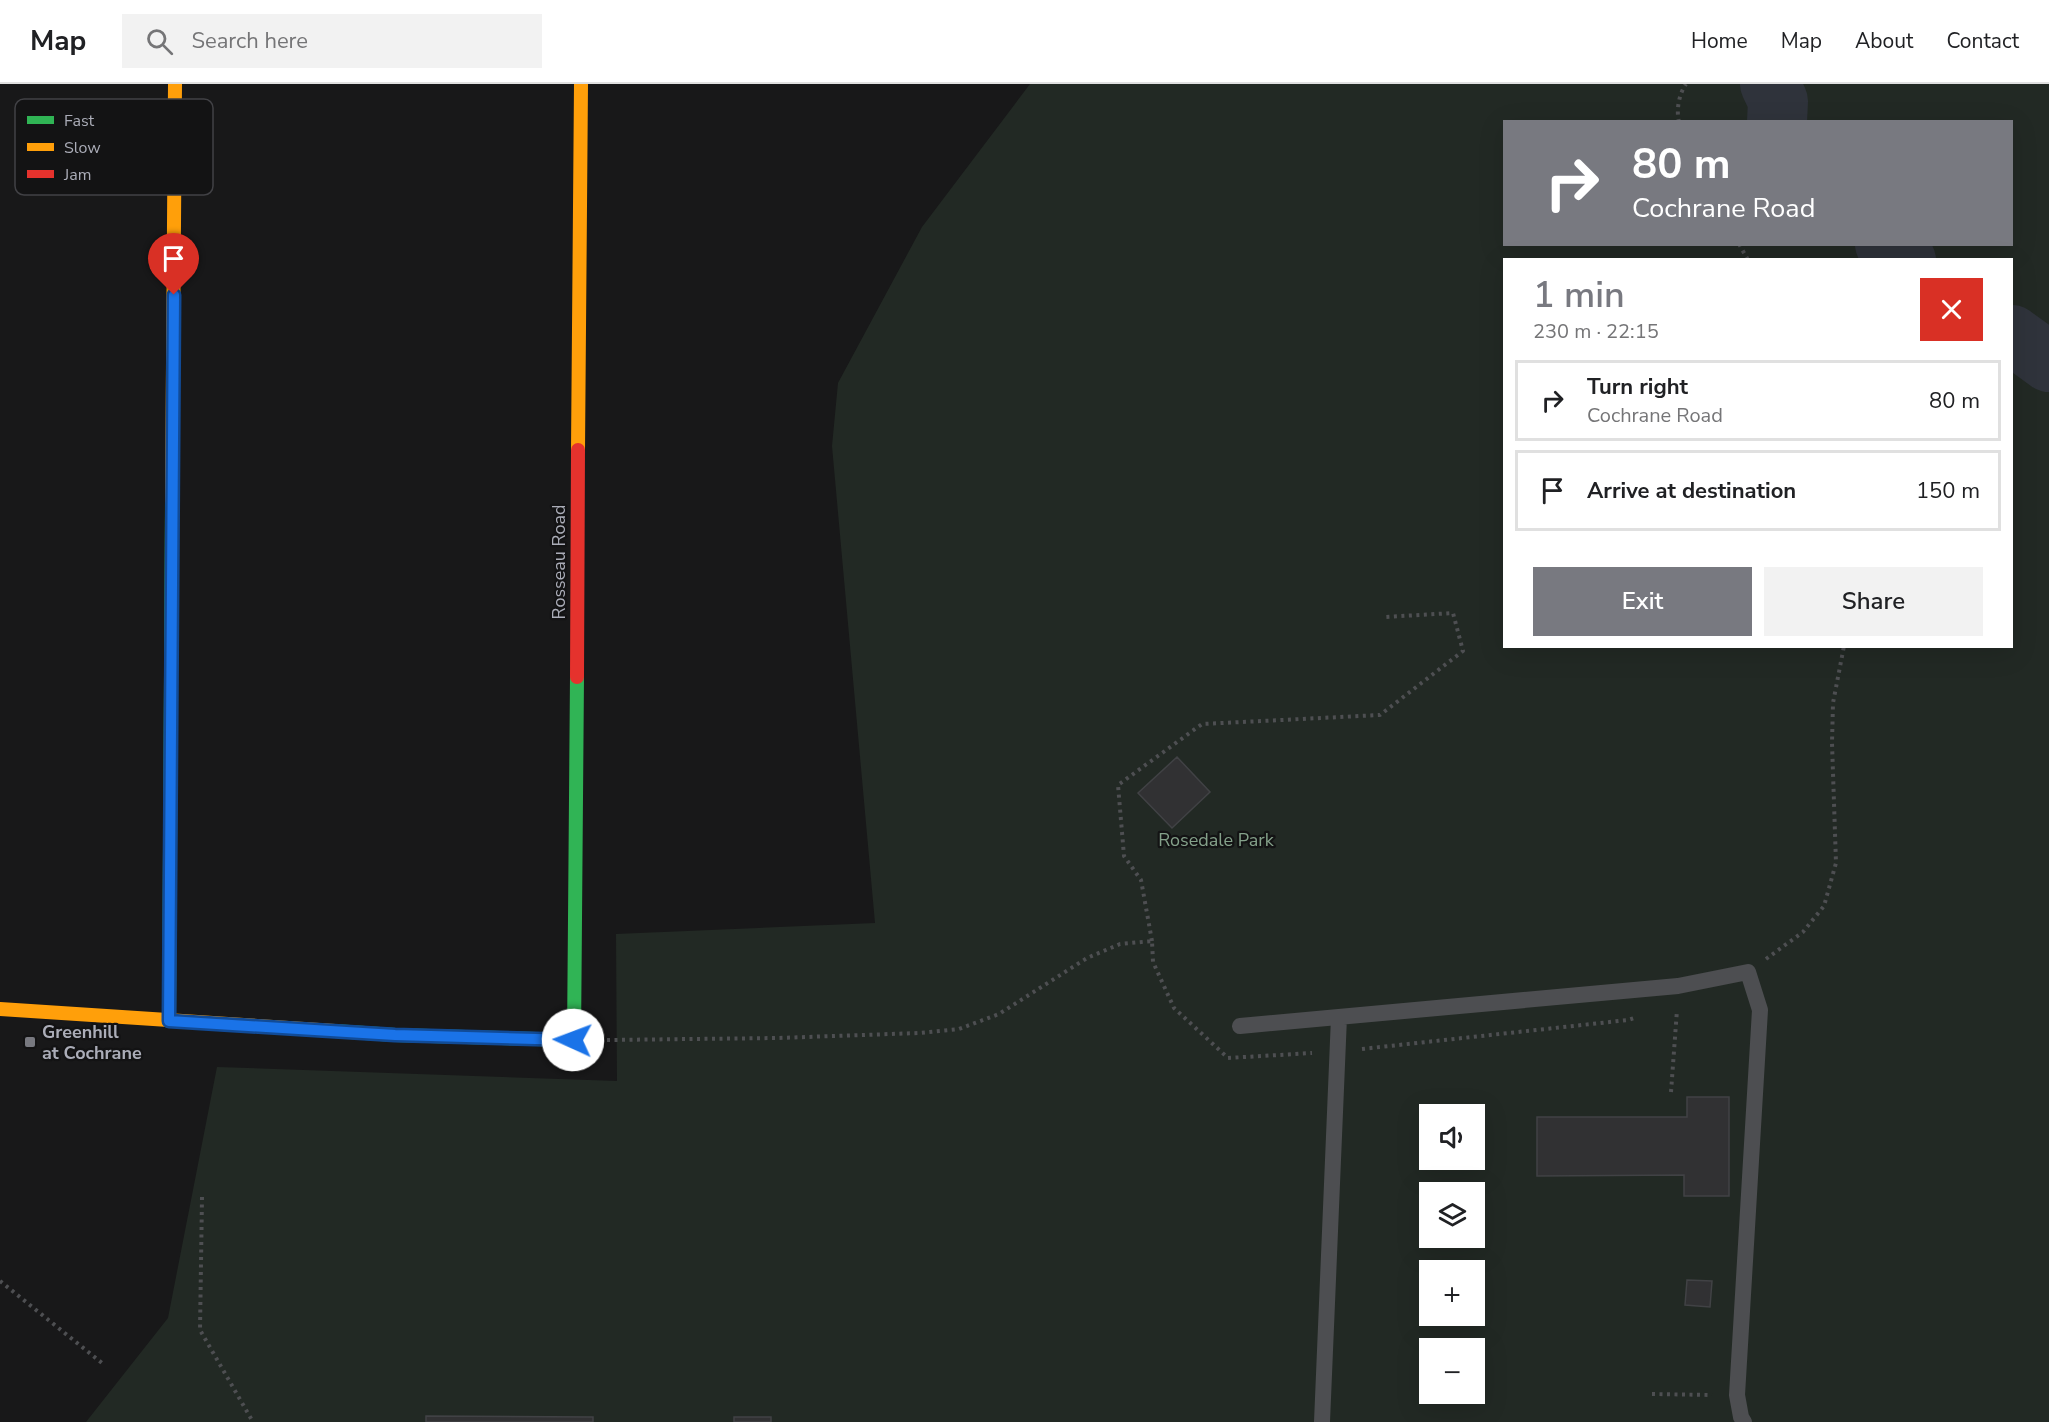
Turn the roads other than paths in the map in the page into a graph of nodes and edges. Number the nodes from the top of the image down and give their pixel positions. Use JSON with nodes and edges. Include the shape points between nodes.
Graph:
{"nodes":[{"id":1,"x":175,"y":84,"type":"edge"},
{"id":2,"x":581,"y":84,"type":"edge"},
{"id":3,"x":175,"y":99,"type":"edge"},
{"id":4,"x":174,"y":195,"type":"edge"},
{"id":5,"x":0,"y":1009,"type":"edge"},
{"id":6,"x":1339,"y":1017,"type":"junction"},
{"id":7,"x":169,"y":1021,"type":"junction"},
{"id":8,"x":1240,"y":1026,"type":"dead end"},
{"id":9,"x":1322,"y":1422,"type":"edge"},
{"id":10,"x":1744,"y":1422,"type":"edge"}],
"edges":[{"from":1,"to":3,"type":"street"},
{"from":2,"to":7,"type":"street","name":"Rosseau Road","via":[[573,1040],[395,1035]]},
{"from":4,"to":7,"type":"street"},
{"from":5,"to":7,"type":"street"},
{"from":6,"to":8,"type":"lane"},
{"from":6,"to":9,"type":"lane"},
{"from":6,"to":10,"type":"lane","via":[[1678,986],[1748,972],[1760,1010],[1737,1395]]}]}
